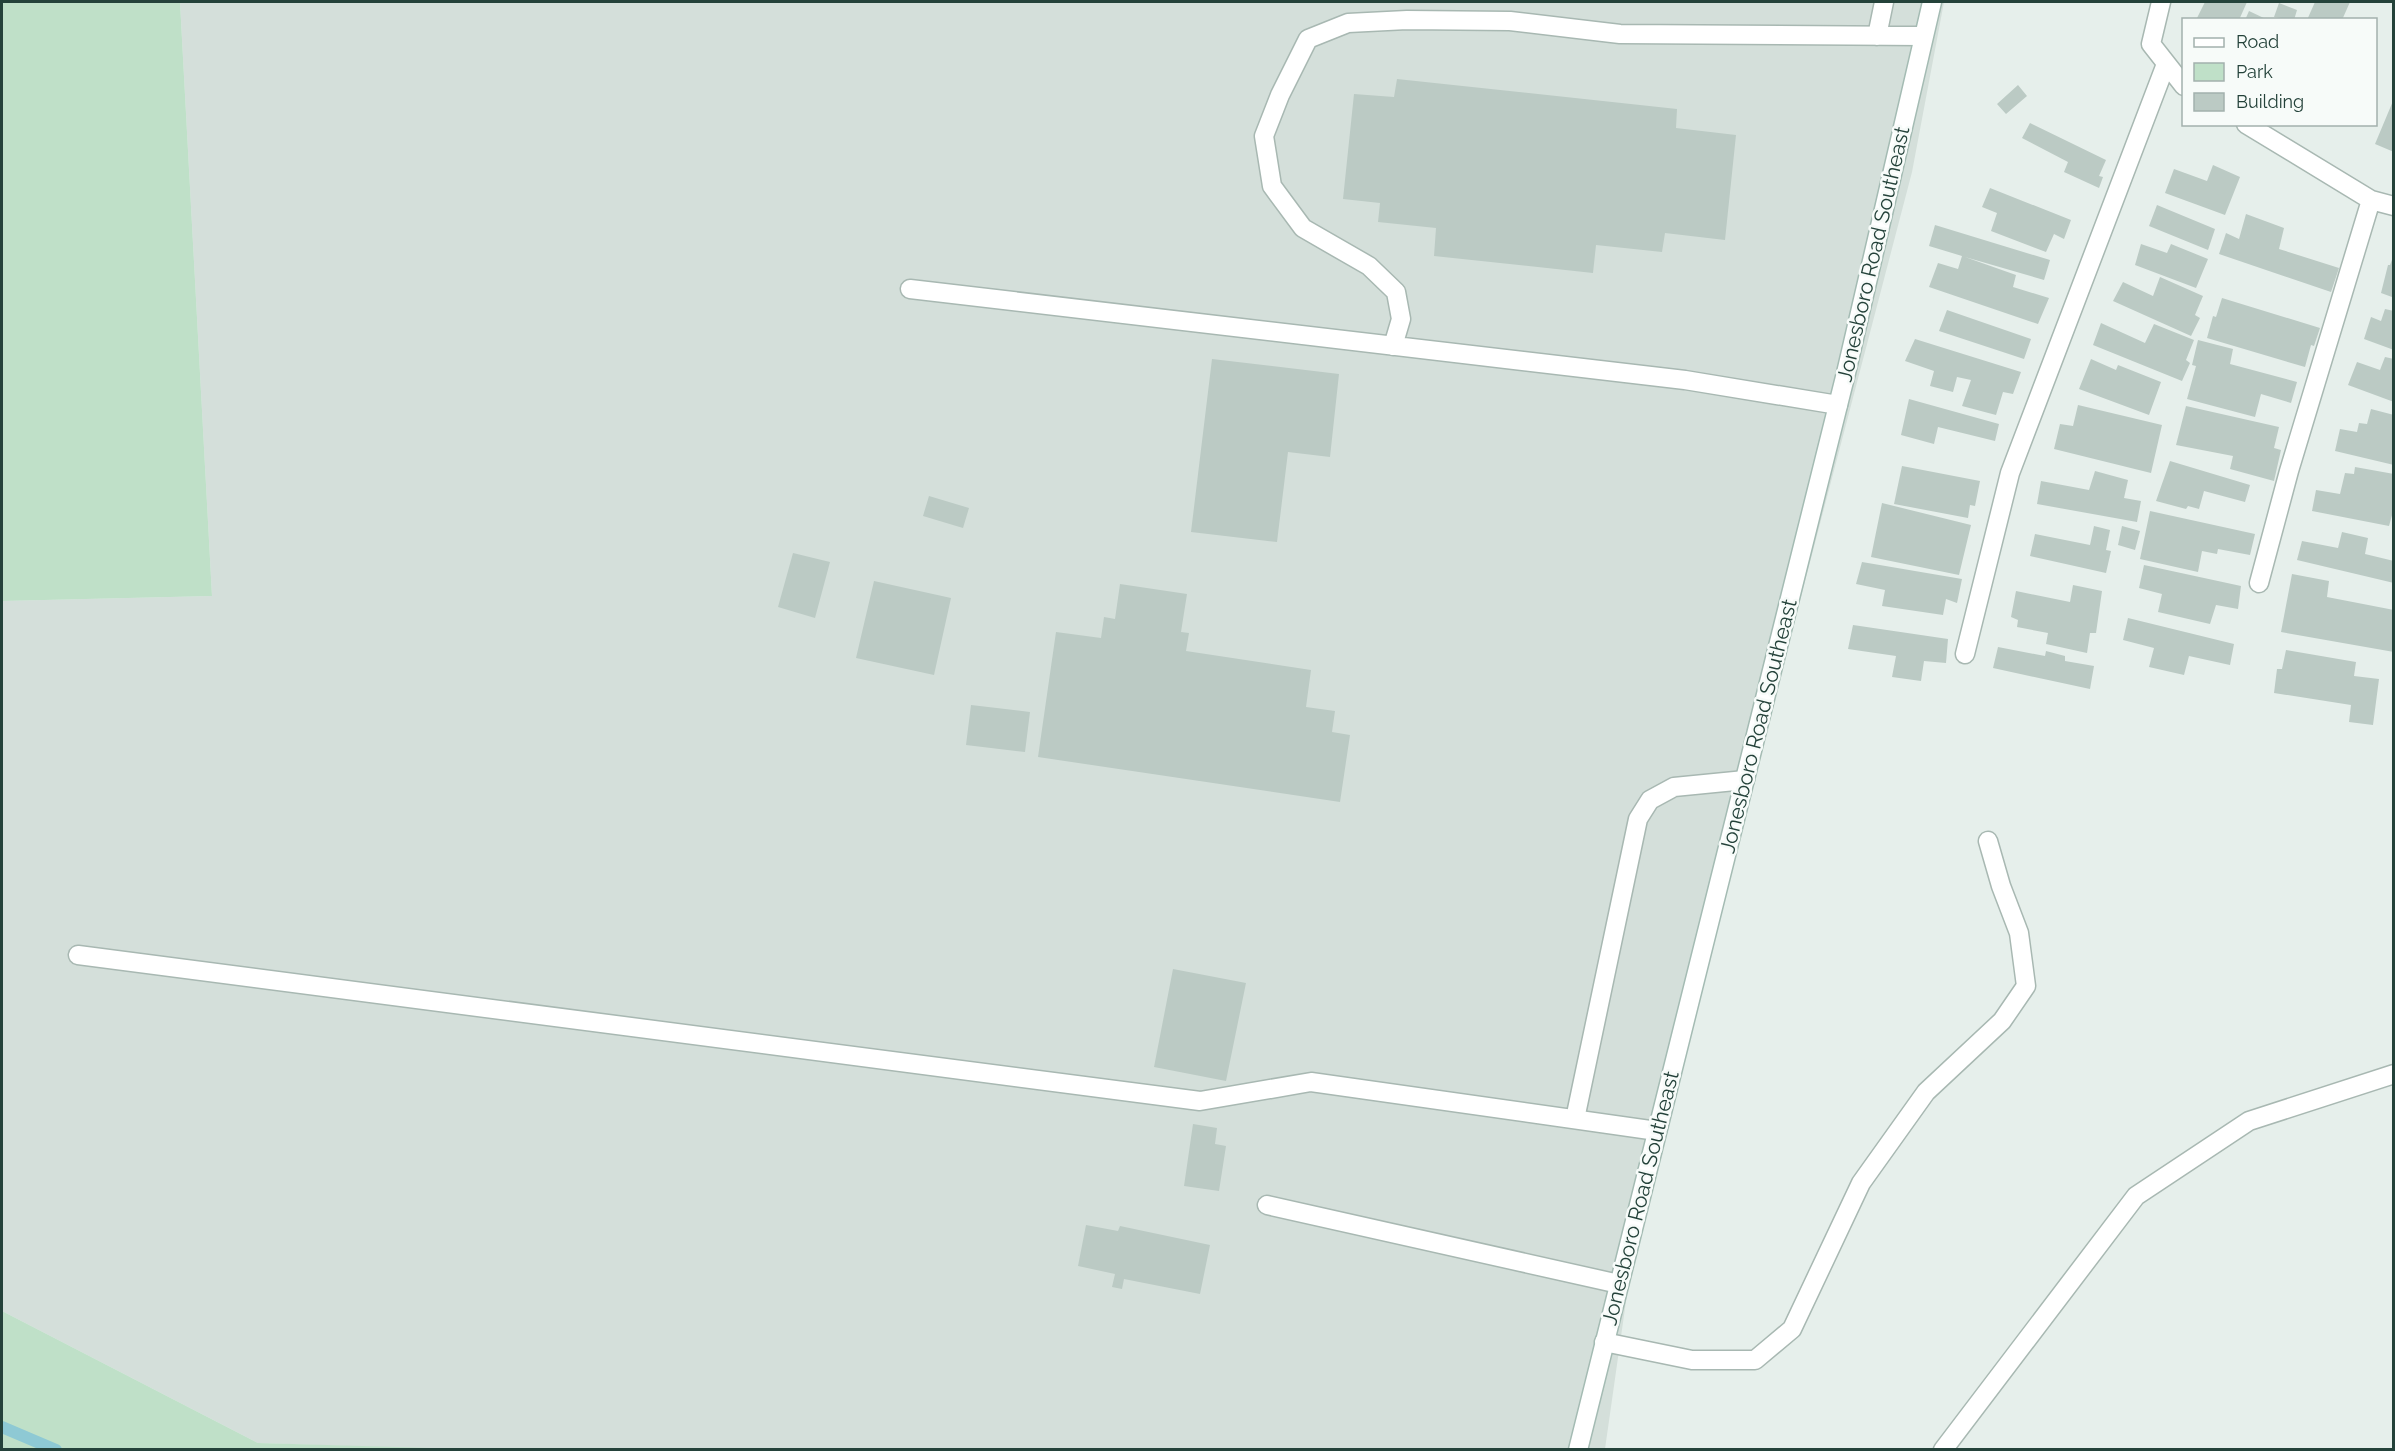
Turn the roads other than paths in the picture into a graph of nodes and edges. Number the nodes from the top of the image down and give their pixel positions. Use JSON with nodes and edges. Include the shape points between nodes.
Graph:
{"nodes":[{"id":1,"x":1884,"y":2,"type":"edge"},
{"id":2,"x":1932,"y":2,"type":"edge"},
{"id":3,"x":2161,"y":2,"type":"edge"},
{"id":4,"x":1877,"y":36,"type":"junction"},
{"id":5,"x":1923,"y":36,"type":"junction"},
{"id":6,"x":2166,"y":64,"type":"junction"},
{"id":7,"x":2182,"y":84,"type":"edge"},
{"id":8,"x":2249,"y":126,"type":"edge"},
{"id":9,"x":2371,"y":200,"type":"junction"},
{"id":10,"x":2394,"y":206,"type":"edge"},
{"id":11,"x":909,"y":289,"type":"dead end"},
{"id":12,"x":1393,"y":346,"type":"junction"},
{"id":13,"x":1838,"y":405,"type":"junction"},
{"id":14,"x":2259,"y":583,"type":"dead end"},
{"id":15,"x":1965,"y":654,"type":"dead end"},
{"id":16,"x":1745,"y":780,"type":"junction"},
{"id":17,"x":1988,"y":841,"type":"dead end"},
{"id":18,"x":78,"y":955,"type":"dead end"},
{"id":19,"x":2394,"y":1074,"type":"edge"},
{"id":20,"x":1575,"y":1119,"type":"junction"},
{"id":21,"x":1657,"y":1131,"type":"junction"},
{"id":22,"x":1267,"y":1205,"type":"dead end"},
{"id":23,"x":1619,"y":1284,"type":"junction"},
{"id":24,"x":1604,"y":1342,"type":"junction"},
{"id":25,"x":1578,"y":1449,"type":"edge"},
{"id":26,"x":1943,"y":1449,"type":"edge"}],
"edges":[{"from":1,"to":4,"type":"main road"},
{"from":2,"to":5,"type":"main road","name":"Jonesboro Road Southeast"},
{"from":3,"to":6,"type":"main road","via":[[2151,44]]},
{"from":4,"to":5,"type":"main road"},
{"from":4,"to":12,"type":"main road","via":[[1620,34],[1510,21],[1407,20],[1348,23],[1308,39],[1264,136],[1272,186],[1303,228],[1369,266],[1396,292],[1401,319]]},
{"from":5,"to":13,"type":"main road","name":"Jonesboro Road Southeast"},
{"from":6,"to":7,"type":"main road"},
{"from":6,"to":15,"type":"main road","via":[[2010,473]]},
{"from":8,"to":9,"type":"main road"},
{"from":9,"to":10,"type":"main road"},
{"from":9,"to":14,"type":"main road"},
{"from":11,"to":12,"type":"main road"},
{"from":12,"to":13,"type":"main road","via":[[1685,380]]},
{"from":13,"to":16,"type":"main road","name":"Jonesboro Road Southeast"},
{"from":16,"to":20,"type":"main road","via":[[1674,787],[1650,800],[1638,819]]},
{"from":16,"to":21,"type":"main road","name":"Jonesboro Road Southeast"},
{"from":17,"to":24,"type":"main road","via":[[2019,933],[2026,986],[2002,1021],[1926,1092],[1861,1183],[1792,1329],[1755,1360],[1692,1360]]},
{"from":18,"to":20,"type":"main road","via":[[1200,1101],[1311,1082]]},
{"from":19,"to":26,"type":"main road","via":[[2249,1121],[2136,1196]]},
{"from":20,"to":21,"type":"main road"},
{"from":21,"to":23,"type":"main road","name":"Jonesboro Road Southeast"},
{"from":22,"to":23,"type":"main road"},
{"from":23,"to":24,"type":"main road","name":"Jonesboro Road Southeast"},
{"from":24,"to":25,"type":"main road","name":"Jonesboro Road Southeast"}]}
